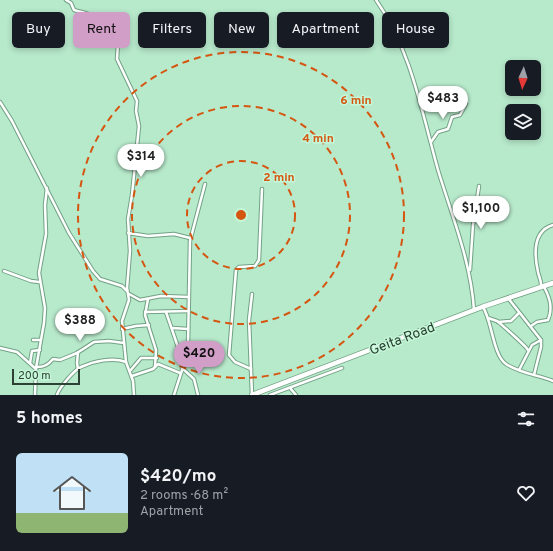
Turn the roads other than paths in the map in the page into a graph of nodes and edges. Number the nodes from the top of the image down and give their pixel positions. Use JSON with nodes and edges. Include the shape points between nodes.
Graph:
{"nodes":[{"id":1,"x":66,"y":0,"type":"edge"},
{"id":2,"x":376,"y":0,"type":"edge"},
{"id":3,"x":0,"y":102,"type":"edge"},
{"id":4,"x":466,"y":104,"type":"dead end"},
{"id":5,"x":431,"y":142,"type":"junction"},
{"id":6,"x":205,"y":184,"type":"dead end"},
{"id":7,"x":479,"y":186,"type":"dead end"},
{"id":8,"x":46,"y":188,"type":"junction"},
{"id":9,"x":262,"y":189,"type":"dead end"},
{"id":10,"x":553,"y":225,"type":"edge"},
{"id":11,"x":128,"y":233,"type":"junction"},
{"id":12,"x":190,"y":238,"type":"junction"},
{"id":13,"x":4,"y":271,"type":"dead end"},
{"id":14,"x":470,"y":272,"type":"junction"},
{"id":15,"x":40,"y":282,"type":"junction"},
{"id":16,"x":553,"y":283,"type":"edge"},
{"id":17,"x":542,"y":287,"type":"junction"},
{"id":18,"x":128,"y":292,"type":"junction"},
{"id":19,"x":252,"y":294,"type":"dead end"},
{"id":20,"x":190,"y":297,"type":"junction"},
{"id":21,"x":508,"y":298,"type":"junction"},
{"id":22,"x":148,"y":299,"type":"junction"},
{"id":23,"x":482,"y":307,"type":"junction"},
{"id":24,"x":474,"y":310,"type":"junction"},
{"id":25,"x":188,"y":311,"type":"junction"},
{"id":26,"x":146,"y":312,"type":"junction"},
{"id":27,"x":166,"y":312,"type":"junction"},
{"id":28,"x":519,"y":314,"type":"junction"},
{"id":29,"x":488,"y":318,"type":"junction"},
{"id":30,"x":498,"y":322,"type":"junction"},
{"id":31,"x":149,"y":325,"type":"junction"},
{"id":32,"x":531,"y":326,"type":"junction"},
{"id":33,"x":172,"y":328,"type":"junction"},
{"id":34,"x":122,"y":329,"type":"junction"},
{"id":35,"x":188,"y":329,"type":"junction"},
{"id":36,"x":41,"y":339,"type":"junction"},
{"id":37,"x":33,"y":340,"type":"dead end"},
{"id":38,"x":541,"y":340,"type":"junction"},
{"id":39,"x":124,"y":343,"type":"junction"},
{"id":40,"x":0,"y":348,"type":"edge"},
{"id":41,"x":40,"y":350,"type":"junction"},
{"id":42,"x":528,"y":350,"type":"junction"},
{"id":43,"x":78,"y":352,"type":"junction"},
{"id":44,"x":157,"y":358,"type":"junction"},
{"id":45,"x":185,"y":358,"type":"junction"},
{"id":46,"x":126,"y":362,"type":"junction"},
{"id":47,"x":30,"y":363,"type":"junction"},
{"id":48,"x":155,"y":367,"type":"junction"},
{"id":49,"x":36,"y":368,"type":"junction"},
{"id":50,"x":182,"y":368,"type":"junction"},
{"id":51,"x":342,"y":368,"type":"dead end"},
{"id":52,"x":78,"y":369,"type":"junction"},
{"id":53,"x":251,"y":369,"type":"junction"},
{"id":54,"x":519,"y":370,"type":"junction"},
{"id":55,"x":130,"y":372,"type":"junction"},
{"id":56,"x":180,"y":373,"type":"junction"},
{"id":57,"x":534,"y":375,"type":"junction"},
{"id":58,"x":132,"y":376,"type":"junction"},
{"id":59,"x":553,"y":381,"type":"edge"},
{"id":60,"x":290,"y":388,"type":"junction"},
{"id":61,"x":35,"y":395,"type":"edge"},
{"id":62,"x":57,"y":395,"type":"edge"},
{"id":63,"x":134,"y":395,"type":"edge"},
{"id":64,"x":174,"y":395,"type":"edge"},
{"id":65,"x":198,"y":395,"type":"edge"},
{"id":66,"x":252,"y":395,"type":"edge"},
{"id":67,"x":270,"y":395,"type":"edge"},
{"id":68,"x":296,"y":395,"type":"edge"}],
"edges":[{"from":1,"to":11,"type":"street","via":[[71,3],[74,10],[93,16],[98,22],[99,32],[118,43],[117,61],[137,101],[139,136]]},
{"from":2,"to":5,"type":"street","via":[[390,24],[409,69]]},
{"from":3,"to":8,"type":"street"},
{"from":4,"to":5,"type":"street","via":[[460,114],[452,117],[448,128],[438,132]]},
{"from":5,"to":14,"type":"street"},
{"from":6,"to":12,"type":"street"},
{"from":7,"to":14,"type":"street"},
{"from":8,"to":15,"type":"street","via":[[46,234],[39,273]]},
{"from":8,"to":18,"type":"street","via":[[72,238],[96,276],[122,286]]},
{"from":9,"to":53,"type":"street","via":[[258,260],[255,266],[236,270],[229,355],[235,362]]},
{"from":10,"to":17,"type":"street","via":[[540,233],[537,239],[536,261]]},
{"from":11,"to":12,"type":"street","via":[[148,236],[174,234]]},
{"from":11,"to":18,"type":"street"},
{"from":12,"to":20,"type":"street"},
{"from":13,"to":15,"type":"street"},
{"from":14,"to":24,"type":"street"},
{"from":15,"to":36,"type":"street","via":[[45,308]]},
{"from":16,"to":17,"type":"highway","name":"Geita Road"},
{"from":17,"to":21,"type":"highway","name":"Geita Road"},
{"from":17,"to":32,"type":"street","via":[[551,304],[549,318]]},
{"from":18,"to":22,"type":"street","via":[[140,300]]},
{"from":18,"to":34,"type":"street"},
{"from":19,"to":53,"type":"street","via":[[249,320]]},
{"from":20,"to":22,"type":"street","via":[[161,296]]},
{"from":20,"to":25,"type":"street"},
{"from":21,"to":23,"type":"highway","name":"Geita Road"},
{"from":21,"to":28,"type":"street"},
{"from":22,"to":26,"type":"street"},
{"from":23,"to":24,"type":"highway","name":"Geita Road"},
{"from":23,"to":29,"type":"street"},
{"from":24,"to":66,"type":"highway","name":"Geita Road"},
{"from":25,"to":27,"type":"street"},
{"from":25,"to":35,"type":"street"},
{"from":26,"to":27,"type":"street"},
{"from":26,"to":31,"type":"street"},
{"from":27,"to":33,"type":"street"},
{"from":28,"to":30,"type":"street","via":[[511,321]]},
{"from":28,"to":32,"type":"street"},
{"from":29,"to":30,"type":"street"},
{"from":29,"to":54,"type":"street","via":[[501,358],[506,364]]},
{"from":30,"to":42,"type":"street"},
{"from":31,"to":34,"type":"street"},
{"from":31,"to":44,"type":"street"},
{"from":32,"to":38,"type":"street"},
{"from":33,"to":35,"type":"street"},
{"from":33,"to":45,"type":"street"},
{"from":34,"to":39,"type":"street"},
{"from":35,"to":45,"type":"street"},
{"from":36,"to":37,"type":"street"},
{"from":36,"to":41,"type":"street"},
{"from":38,"to":42,"type":"street"},
{"from":38,"to":57,"type":"street","via":[[542,347]]},
{"from":39,"to":43,"type":"street","via":[[94,342]]},
{"from":39,"to":46,"type":"street"},
{"from":40,"to":47,"type":"street","via":[[17,352]]},
{"from":41,"to":47,"type":"street","via":[[32,350]]},
{"from":41,"to":49,"type":"street"},
{"from":42,"to":54,"type":"street"},
{"from":43,"to":49,"type":"street","via":[[60,360],[53,359],[49,364]]},
{"from":43,"to":52,"type":"street"},
{"from":44,"to":48,"type":"street"},
{"from":44,"to":55,"type":"street","via":[[141,358]]},
{"from":45,"to":50,"type":"street"},
{"from":46,"to":52,"type":"street","via":[[117,359],[103,361]]},
{"from":46,"to":55,"type":"street"},
{"from":47,"to":49,"type":"street"},
{"from":48,"to":56,"type":"street","via":[[158,364]]},
{"from":48,"to":58,"type":"street"},
{"from":49,"to":61,"type":"street"},
{"from":50,"to":56,"type":"street"},
{"from":50,"to":65,"type":"street","via":[[194,379]]},
{"from":51,"to":60,"type":"street"},
{"from":52,"to":62,"type":"street","via":[[60,388]]},
{"from":53,"to":66,"type":"street"},
{"from":54,"to":57,"type":"street"},
{"from":55,"to":58,"type":"street"},
{"from":56,"to":64,"type":"street"},
{"from":57,"to":59,"type":"street"},
{"from":58,"to":63,"type":"street"},
{"from":60,"to":67,"type":"street"},
{"from":60,"to":68,"type":"street"}]}
